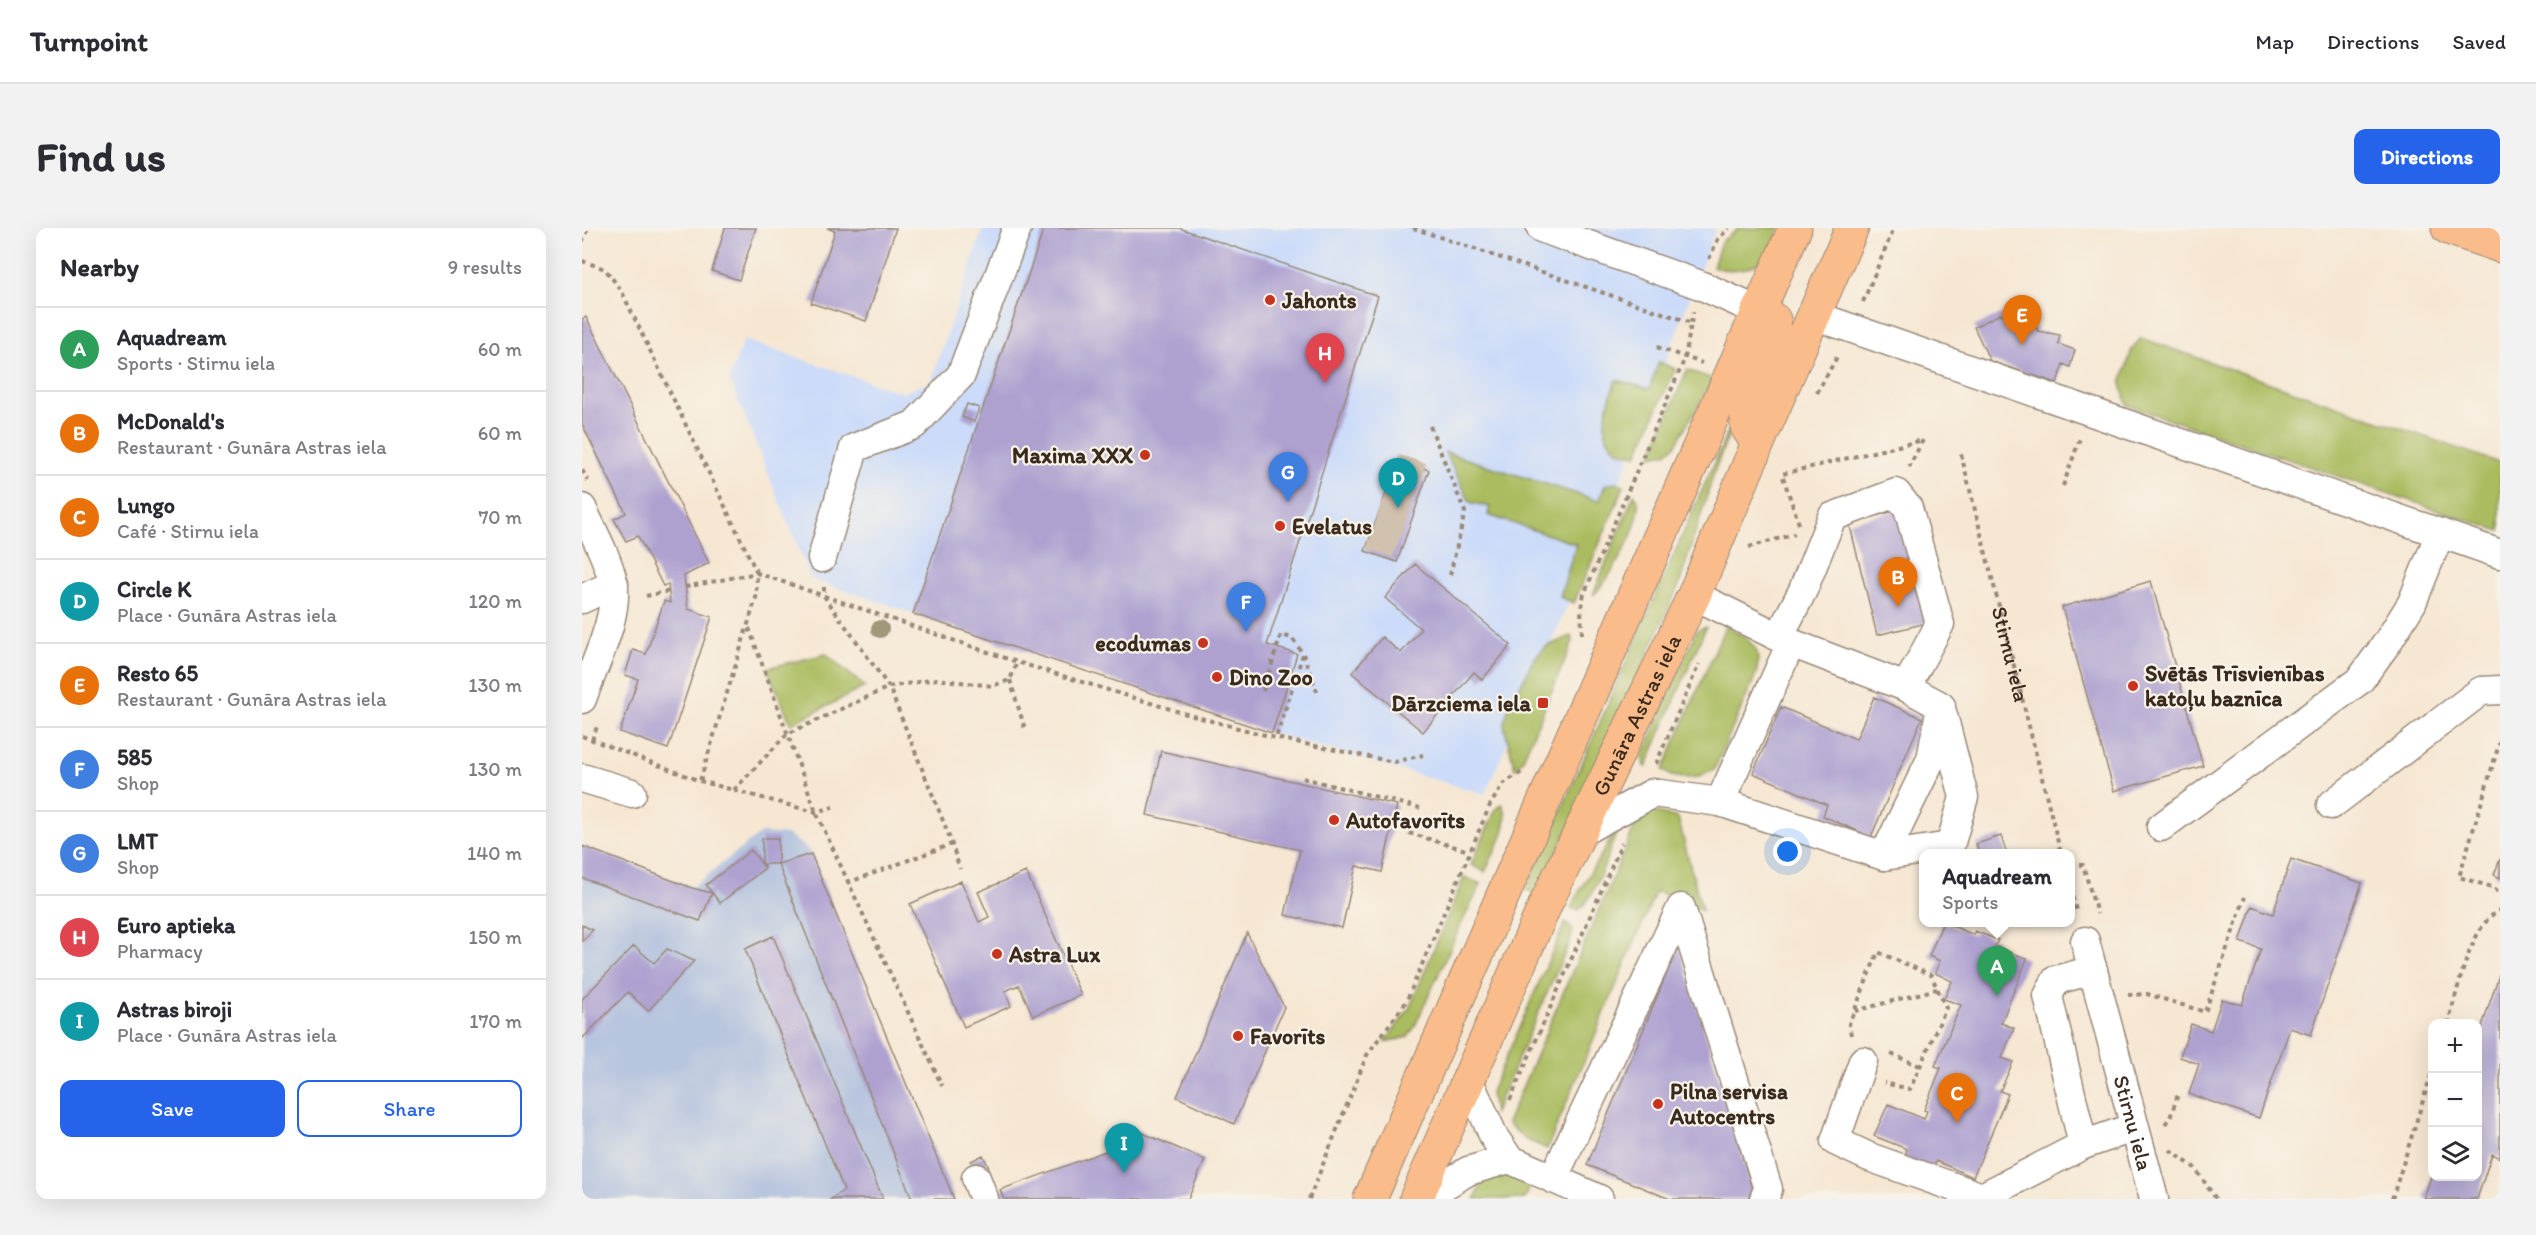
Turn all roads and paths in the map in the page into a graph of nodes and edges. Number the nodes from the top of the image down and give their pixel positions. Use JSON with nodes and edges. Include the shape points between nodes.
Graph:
{"nodes":[{"id":1,"x":588,"y":228,"type":"edge"},
{"id":2,"x":1017,"y":228,"type":"edge"},
{"id":3,"x":1413,"y":228,"type":"edge"},
{"id":4,"x":1541,"y":228,"type":"edge"},
{"id":5,"x":1729,"y":228,"type":"edge"},
{"id":6,"x":1795,"y":228,"type":"edge"},
{"id":7,"x":1852,"y":228,"type":"edge"},
{"id":8,"x":2448,"y":228,"type":"edge"},
{"id":9,"x":582,"y":242,"type":"edge"},
{"id":10,"x":2500,"y":246,"type":"edge"},
{"id":11,"x":582,"y":261,"type":"edge"},
{"id":12,"x":1700,"y":285,"type":"junction"},
{"id":13,"x":1758,"y":311,"type":"junction"},
{"id":14,"x":1813,"y":315,"type":"junction"},
{"id":15,"x":1689,"y":322,"type":"junction"},
{"id":16,"x":1657,"y":347,"type":"dead end"},
{"id":17,"x":1685,"y":358,"type":"junction"},
{"id":18,"x":1707,"y":364,"type":"dead end"},
{"id":19,"x":2089,"y":411,"type":"junction"},
{"id":20,"x":1430,"y":426,"type":"dead end"},
{"id":21,"x":1758,"y":443,"type":"junction"},
{"id":22,"x":1960,"y":454,"type":"dead end"},
{"id":23,"x":2062,"y":486,"type":"dead end"},
{"id":24,"x":1896,"y":493,"type":"junction"},
{"id":25,"x":582,"y":508,"type":"edge"},
{"id":26,"x":2440,"y":533,"type":"junction"},
{"id":27,"x":1749,"y":547,"type":"dead end"},
{"id":28,"x":2500,"y":554,"type":"edge"},
{"id":29,"x":822,"y":558,"type":"dead end"},
{"id":30,"x":757,"y":573,"type":"junction"},
{"id":31,"x":1450,"y":575,"type":"dead end"},
{"id":32,"x":614,"y":584,"type":"junction"},
{"id":33,"x":685,"y":587,"type":"dead end"},
{"id":34,"x":669,"y":591,"type":"dead end"},
{"id":35,"x":1694,"y":595,"type":"junction"},
{"id":36,"x":646,"y":596,"type":"dead end"},
{"id":37,"x":824,"y":596,"type":"junction"},
{"id":38,"x":582,"y":599,"type":"edge"},
{"id":39,"x":748,"y":627,"type":"junction"},
{"id":40,"x":1581,"y":639,"type":"dead end"},
{"id":41,"x":1785,"y":640,"type":"junction"},
{"id":42,"x":1303,"y":654,"type":"junction"},
{"id":43,"x":1017,"y":662,"type":"junction"},
{"id":44,"x":1010,"y":680,"type":"junction"},
{"id":45,"x":889,"y":687,"type":"junction"},
{"id":46,"x":1906,"y":687,"type":"junction"},
{"id":47,"x":2500,"y":690,"type":"edge"},
{"id":48,"x":1263,"y":691,"type":"dead end"},
{"id":49,"x":1318,"y":694,"type":"dead end"},
{"id":50,"x":582,"y":699,"type":"edge"},
{"id":51,"x":1941,"y":706,"type":"junction"},
{"id":52,"x":1025,"y":729,"type":"dead end"},
{"id":53,"x":787,"y":734,"type":"junction"},
{"id":54,"x":582,"y":736,"type":"edge"},
{"id":55,"x":1276,"y":738,"type":"junction"},
{"id":56,"x":2500,"y":741,"type":"edge"},
{"id":57,"x":1423,"y":755,"type":"dead end"},
{"id":58,"x":1527,"y":765,"type":"dead end"},
{"id":59,"x":582,"y":778,"type":"edge"},
{"id":60,"x":1303,"y":778,"type":"dead end"},
{"id":61,"x":700,"y":781,"type":"junction"},
{"id":62,"x":734,"y":790,"type":"junction"},
{"id":63,"x":632,"y":793,"type":"dead end"},
{"id":64,"x":1720,"y":802,"type":"junction"},
{"id":65,"x":2331,"y":805,"type":"dead end"},
{"id":66,"x":833,"y":807,"type":"dead end"},
{"id":67,"x":1420,"y":808,"type":"dead end"},
{"id":68,"x":816,"y":812,"type":"junction"},
{"id":69,"x":2161,"y":827,"type":"dead end"},
{"id":70,"x":1581,"y":832,"type":"junction"},
{"id":71,"x":1409,"y":833,"type":"dead end"},
{"id":72,"x":952,"y":844,"type":"junction"},
{"id":73,"x":1930,"y":849,"type":"edge"},
{"id":74,"x":2060,"y":849,"type":"edge"},
{"id":75,"x":1469,"y":851,"type":"junction"},
{"id":76,"x":1919,"y":851,"type":"edge"},
{"id":77,"x":1884,"y":856,"type":"junction"},
{"id":78,"x":960,"y":869,"type":"dead end"},
{"id":79,"x":847,"y":883,"type":"junction"},
{"id":80,"x":2500,"y":896,"type":"edge"},
{"id":81,"x":2246,"y":897,"type":"dead end"},
{"id":82,"x":2500,"y":910,"type":"edge"},
{"id":83,"x":1586,"y":922,"type":"dead end"},
{"id":84,"x":2085,"y":941,"type":"dead end"},
{"id":85,"x":2092,"y":970,"type":"junction"},
{"id":86,"x":1938,"y":989,"type":"junction"},
{"id":87,"x":2119,"y":997,"type":"dead end"},
{"id":88,"x":1854,"y":1011,"type":"junction"},
{"id":89,"x":2449,"y":1019,"type":"edge"},
{"id":90,"x":1864,"y":1055,"type":"junction"},
{"id":91,"x":1920,"y":1066,"type":"junction"},
{"id":92,"x":2432,"y":1073,"type":"edge"},
{"id":93,"x":1468,"y":1079,"type":"junction"},
{"id":94,"x":942,"y":1086,"type":"dead end"},
{"id":95,"x":2178,"y":1094,"type":"dead end"},
{"id":96,"x":2163,"y":1126,"type":"dead end"},
{"id":97,"x":2135,"y":1127,"type":"junction"},
{"id":98,"x":2083,"y":1145,"type":"junction"},
{"id":99,"x":1502,"y":1148,"type":"junction"},
{"id":100,"x":2168,"y":1149,"type":"dead end"},
{"id":101,"x":1553,"y":1179,"type":"junction"},
{"id":102,"x":1309,"y":1199,"type":"edge"},
{"id":103,"x":1370,"y":1199,"type":"edge"},
{"id":104,"x":1416,"y":1199,"type":"edge"},
{"id":105,"x":1422,"y":1199,"type":"edge"},
{"id":106,"x":1599,"y":1199,"type":"edge"},
{"id":107,"x":1764,"y":1199,"type":"edge"},
{"id":108,"x":2154,"y":1199,"type":"edge"},
{"id":109,"x":2216,"y":1199,"type":"edge"},
{"id":110,"x":2392,"y":1199,"type":"edge"}],
"edges":[{"from":1,"to":9,"type":"path"},
{"from":2,"to":29,"type":"street","via":[[961,375],[914,425],[854,448]]},
{"from":3,"to":15,"type":"path"},
{"from":4,"to":12,"type":"street"},
{"from":5,"to":12,"type":"path","via":[[1718,239]]},
{"from":6,"to":13,"type":"main road","name":"Gunāra Astras iela"},
{"from":7,"to":14,"type":"main road","name":"Gunāra Astras iela"},
{"from":8,"to":10,"type":"main road"},
{"from":11,"to":30,"type":"path","via":[[605,269],[621,290]]},
{"from":12,"to":13,"type":"street"},
{"from":12,"to":15,"type":"path"},
{"from":13,"to":21,"type":"main road","via":[[1774,320],[1775,328],[1747,413],[1747,427]]},
{"from":13,"to":103,"type":"main road","name":"Gunāra Astras iela"},
{"from":14,"to":19,"type":"street"},
{"from":14,"to":21,"type":"main road","name":"Gunāra Astras iela"},
{"from":15,"to":17,"type":"path"},
{"from":16,"to":17,"type":"path"},
{"from":17,"to":18,"type":"path"},
{"from":17,"to":40,"type":"path","via":[[1584,594]]},
{"from":19,"to":23,"type":"path"},
{"from":19,"to":26,"type":"street"},
{"from":20,"to":31,"type":"path","via":[[1465,512]]},
{"from":21,"to":35,"type":"main road","name":"Gunāra Astras iela"},
{"from":22,"to":74,"type":"path","name":"Stirnu iela"},
{"from":24,"to":27,"type":"path","via":[[1923,440],[1782,474],[1802,532]]},
{"from":24,"to":41,"type":"street","via":[[1832,518]]},
{"from":24,"to":46,"type":"street","via":[[1908,508],[1940,624]]},
{"from":25,"to":32,"type":"street"},
{"from":26,"to":28,"type":"street"},
{"from":26,"to":69,"type":"street","via":[[2412,603],[2360,680]]},
{"from":30,"to":33,"type":"path"},
{"from":30,"to":37,"type":"path"},
{"from":30,"to":39,"type":"path","via":[[756,598]]},
{"from":32,"to":38,"type":"street"},
{"from":32,"to":50,"type":"street","via":[[614,611]]},
{"from":34,"to":36,"type":"path"},
{"from":35,"to":41,"type":"street"},
{"from":35,"to":70,"type":"main road","name":"Gunāra Astras iela"},
{"from":37,"to":43,"type":"path"},
{"from":37,"to":45,"type":"path"},
{"from":39,"to":53,"type":"path"},
{"from":39,"to":61,"type":"path"},
{"from":41,"to":46,"type":"street"},
{"from":41,"to":64,"type":"street"},
{"from":42,"to":48,"type":"path","via":[[1292,638],[1281,635]]},
{"from":42,"to":49,"type":"path"},
{"from":42,"to":55,"type":"path"},
{"from":43,"to":44,"type":"path"},
{"from":43,"to":55,"type":"path"},
{"from":44,"to":45,"type":"path","via":[[992,686],[936,679]]},
{"from":44,"to":52,"type":"path"},
{"from":45,"to":53,"type":"path"},
{"from":45,"to":72,"type":"path"},
{"from":46,"to":51,"type":"street"},
{"from":47,"to":65,"type":"street","via":[[2481,691]]},
{"from":51,"to":73,"type":"street","via":[[1964,797],[1950,846]]},
{"from":51,"to":77,"type":"street","via":[[1931,759]]},
{"from":53,"to":62,"type":"path"},
{"from":53,"to":68,"type":"path"},
{"from":54,"to":61,"type":"path"},
{"from":55,"to":57,"type":"path","via":[[1394,762]]},
{"from":56,"to":80,"type":"path","via":[[2459,877],[2495,888]]},
{"from":58,"to":75,"type":"path","via":[[1504,783]]},
{"from":59,"to":63,"type":"street"},
{"from":60,"to":67,"type":"path"},
{"from":61,"to":62,"type":"path"},
{"from":62,"to":68,"type":"path"},
{"from":64,"to":70,"type":"street","via":[[1653,793]]},
{"from":64,"to":77,"type":"street"},
{"from":66,"to":68,"type":"path"},
{"from":68,"to":79,"type":"path"},
{"from":70,"to":93,"type":"main road","name":"Gunāra Astras iela","via":[[1545,903]]},
{"from":71,"to":75,"type":"path"},
{"from":72,"to":78,"type":"path"},
{"from":72,"to":79,"type":"path"},
{"from":75,"to":102,"type":"path","via":[[1406,1002],[1367,1055]]},
{"from":76,"to":77,"type":"street"},
{"from":79,"to":94,"type":"path"},
{"from":81,"to":87,"type":"path","via":[[2205,1012],[2147,994]]},
{"from":82,"to":89,"type":"path","via":[[2490,914],[2474,940]]},
{"from":83,"to":99,"type":"path"},
{"from":84,"to":85,"type":"street","name":"Stirnu iela"},
{"from":85,"to":97,"type":"street","name":"Stirnu iela"},
{"from":85,"to":98,"type":"street","via":[[2056,980],[2048,996]]},
{"from":86,"to":88,"type":"path"},
{"from":86,"to":88,"type":"path","via":[[1931,975],[1878,952]]},
{"from":86,"to":91,"type":"path","via":[[1946,1008]]},
{"from":88,"to":90,"type":"path","via":[[1849,1024]]},
{"from":90,"to":91,"type":"path"},
{"from":90,"to":91,"type":"path","via":[[1886,1084],[1910,1089]]},
{"from":90,"to":98,"type":"street","via":[[1835,1141],[1869,1157],[1982,1197]]},
{"from":92,"to":110,"type":"path"},
{"from":93,"to":99,"type":"street"},
{"from":93,"to":104,"type":"main road","name":"Gunāra Astras iela"},
{"from":95,"to":96,"type":"path"},
{"from":97,"to":98,"type":"street"},
{"from":97,"to":108,"type":"street","name":"Stirnu iela"},
{"from":99,"to":101,"type":"street"},
{"from":99,"to":105,"type":"street"},
{"from":100,"to":109,"type":"path","via":[[2195,1168]]},
{"from":101,"to":106,"type":"street"},
{"from":101,"to":107,"type":"street","via":[[1681,908],[1768,1189]]}]}
